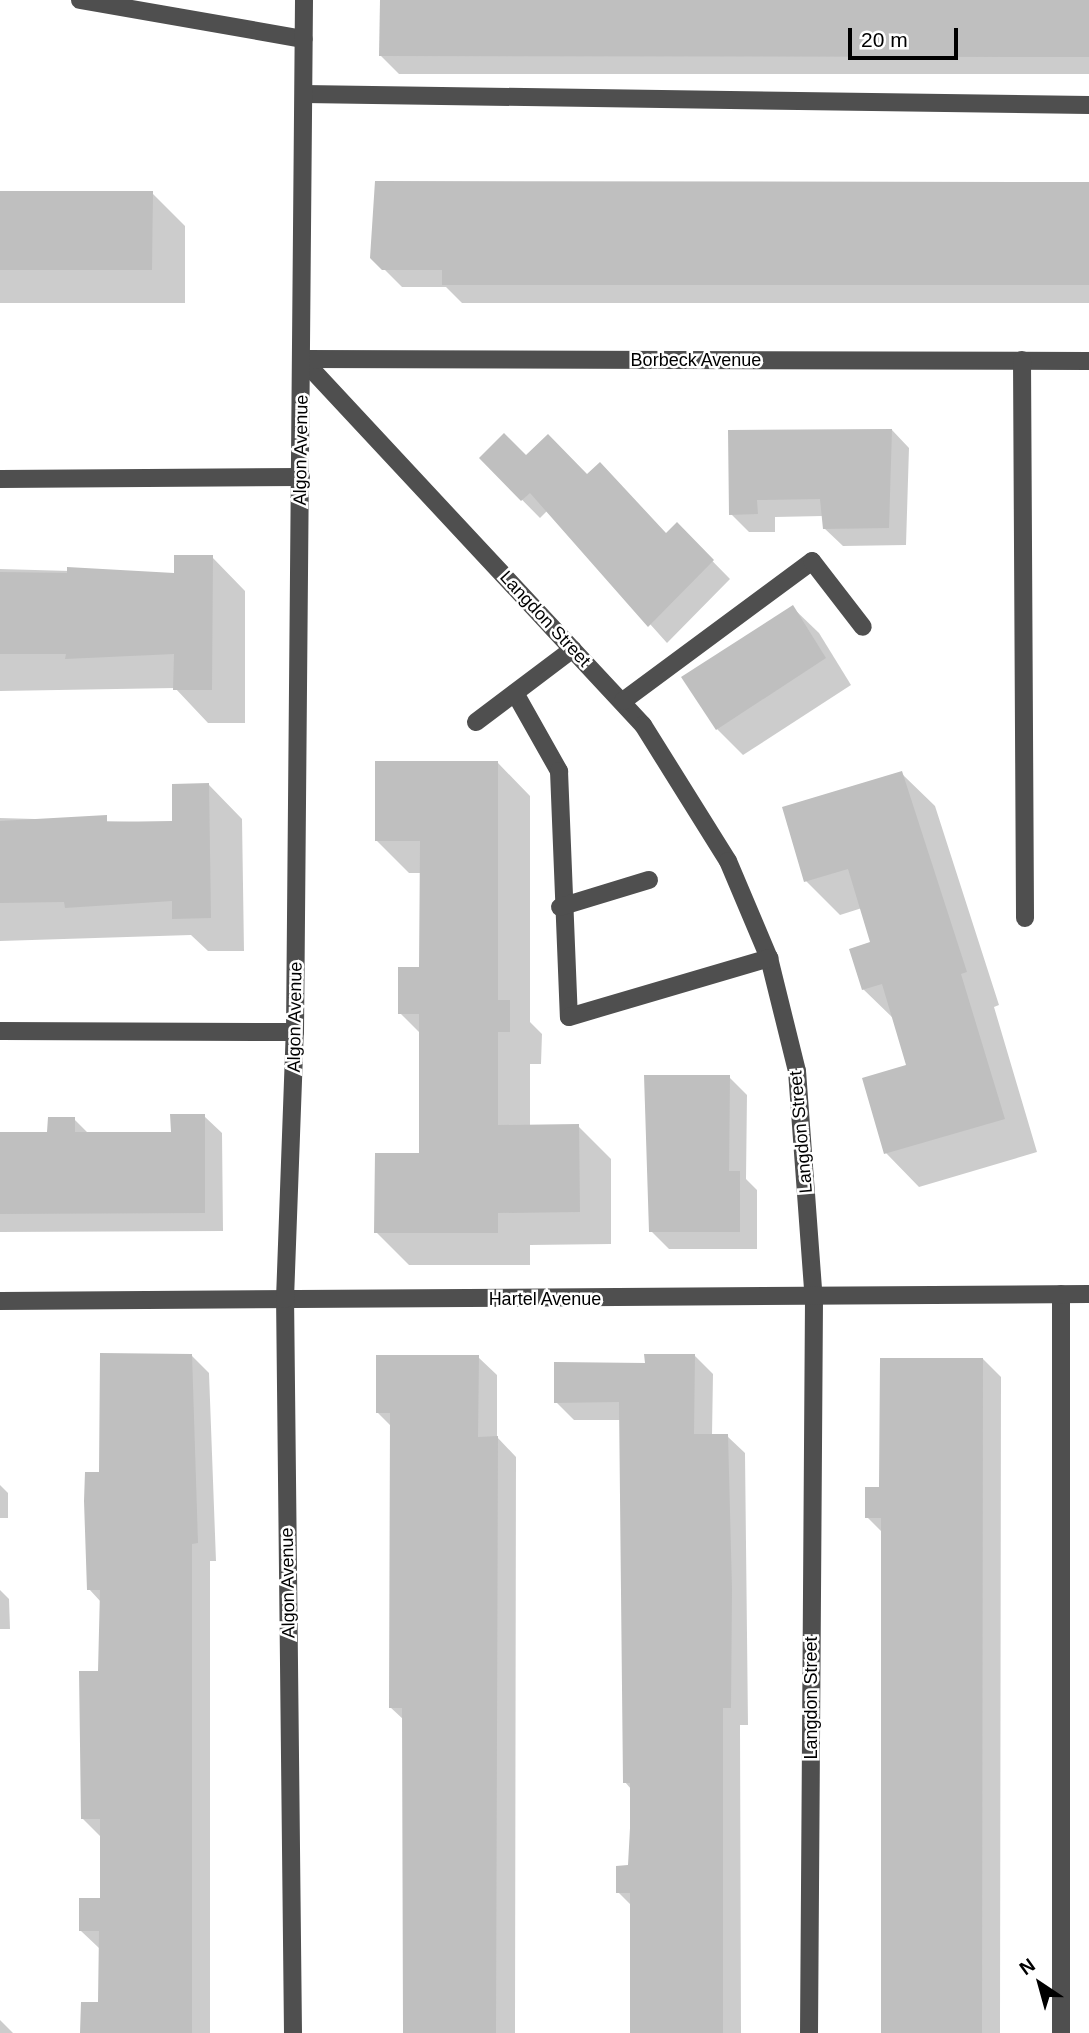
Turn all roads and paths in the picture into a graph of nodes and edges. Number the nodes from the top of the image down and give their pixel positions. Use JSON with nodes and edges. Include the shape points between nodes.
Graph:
{"nodes":[{"id":1,"x":80,"y":0,"type":"edge"},
{"id":2,"x":304,"y":0,"type":"edge"},
{"id":3,"x":304,"y":39,"type":"junction"},
{"id":4,"x":304,"y":94,"type":"junction"},
{"id":5,"x":1089,"y":105,"type":"edge"},
{"id":6,"x":302,"y":359,"type":"junction"},
{"id":7,"x":1023,"y":360,"type":"junction"},
{"id":8,"x":1089,"y":360,"type":"edge"},
{"id":9,"x":301,"y":477,"type":"junction"},
{"id":10,"x":0,"y":479,"type":"edge"},
{"id":11,"x":863,"y":627,"type":"dead end"},
{"id":12,"x":573,"y":649,"type":"junction"},
{"id":13,"x":515,"y":693,"type":"junction"},
{"id":14,"x":623,"y":701,"type":"junction"},
{"id":15,"x":476,"y":722,"type":"dead end"},
{"id":16,"x":649,"y":880,"type":"dead end"},
{"id":17,"x":560,"y":907,"type":"junction"},
{"id":18,"x":1025,"y":918,"type":"dead end"},
{"id":19,"x":769,"y":958,"type":"junction"},
{"id":20,"x":0,"y":1031,"type":"edge"},
{"id":21,"x":295,"y":1032,"type":"junction"},
{"id":22,"x":1061,"y":1294,"type":"junction"},
{"id":23,"x":1089,"y":1294,"type":"edge"},
{"id":24,"x":285,"y":1299,"type":"junction"},
{"id":25,"x":814,"y":1300,"type":"junction"},
{"id":26,"x":0,"y":1301,"type":"edge"},
{"id":27,"x":293,"y":2033,"type":"edge"},
{"id":28,"x":809,"y":2033,"type":"edge"},
{"id":29,"x":1061,"y":2033,"type":"edge"}],
"edges":[{"from":1,"to":3,"type":"street"},
{"from":2,"to":3,"type":"street","name":"Algon Avenue"},
{"from":3,"to":4,"type":"street","name":"Algon Avenue"},
{"from":4,"to":5,"type":"street"},
{"from":4,"to":6,"type":"street","name":"Algon Avenue"},
{"from":6,"to":7,"type":"street","name":"Borbeck Avenue"},
{"from":6,"to":9,"type":"street","name":"Algon Avenue"},
{"from":6,"to":12,"type":"street","name":"Langdon Street"},
{"from":7,"to":8,"type":"street","name":"Borbeck Avenue"},
{"from":7,"to":18,"type":"street"},
{"from":9,"to":10,"type":"street"},
{"from":9,"to":21,"type":"street","name":"Algon Avenue"},
{"from":11,"to":14,"type":"street","via":[[812,561]]},
{"from":12,"to":13,"type":"street"},
{"from":12,"to":14,"type":"street","name":"Langdon Street"},
{"from":13,"to":15,"type":"street"},
{"from":13,"to":17,"type":"street","via":[[559,771]]},
{"from":14,"to":19,"type":"street","name":"Langdon Street","via":[[728,861]]},
{"from":16,"to":17,"type":"street"},
{"from":17,"to":19,"type":"street","via":[[569,1017]]},
{"from":19,"to":25,"type":"street","name":"Langdon Street","via":[[797,1071]]},
{"from":20,"to":21,"type":"street"},
{"from":21,"to":24,"type":"street","name":"Algon Avenue"},
{"from":22,"to":23,"type":"street","name":"Hartel Avenue"},
{"from":22,"to":25,"type":"street","name":"Hartel Avenue"},
{"from":22,"to":29,"type":"street"},
{"from":24,"to":25,"type":"street","name":"Hartel Avenue"},
{"from":24,"to":26,"type":"street","name":"Hartel Avenue"},
{"from":24,"to":27,"type":"street","name":"Algon Avenue"},
{"from":25,"to":28,"type":"street","name":"Langdon Street"}]}
